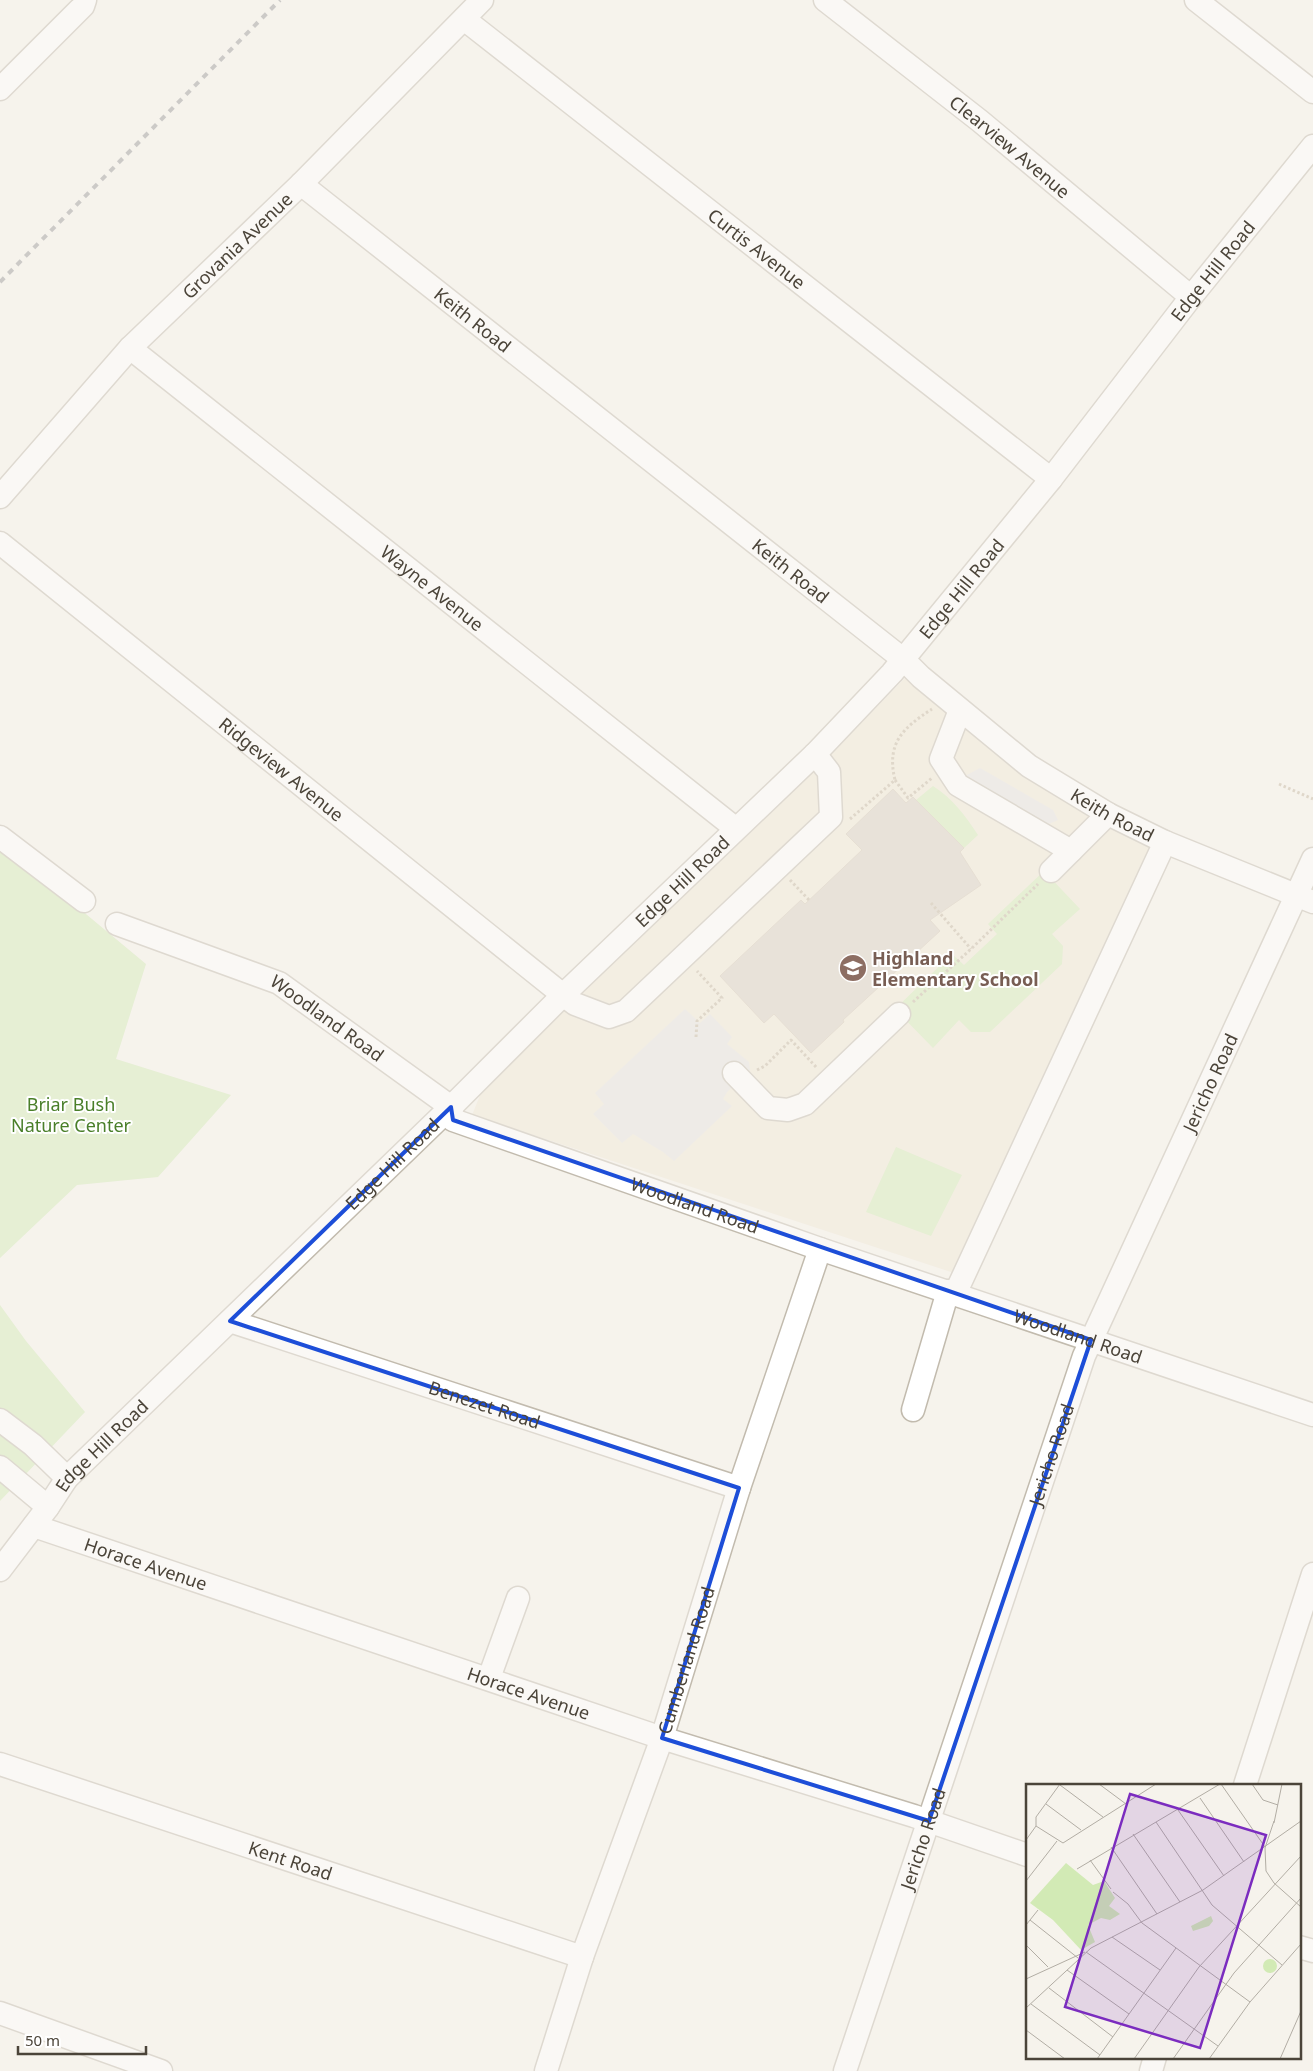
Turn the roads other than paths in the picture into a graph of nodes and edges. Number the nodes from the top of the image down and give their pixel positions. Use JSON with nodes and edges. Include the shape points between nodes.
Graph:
{"nodes":[{"id":1,"x":85,"y":0,"type":"edge"},
{"id":2,"x":482,"y":0,"type":"edge"},
{"id":3,"x":825,"y":0,"type":"edge"},
{"id":4,"x":1196,"y":0,"type":"edge"},
{"id":5,"x":464,"y":18,"type":"junction"},
{"id":6,"x":1312,"y":87,"type":"edge"},
{"id":7,"x":0,"y":89,"type":"edge"},
{"id":8,"x":1313,"y":146,"type":"edge"},
{"id":9,"x":301,"y":184,"type":"junction"},
{"id":10,"x":1192,"y":297,"type":"junction"},
{"id":11,"x":130,"y":348,"type":"junction"},
{"id":12,"x":1050,"y":479,"type":"junction"},
{"id":13,"x":0,"y":497,"type":"edge"},
{"id":14,"x":0,"y":543,"type":"edge"},
{"id":15,"x":904,"y":660,"type":"junction"},
{"id":16,"x":960,"y":710,"type":"junction"},
{"id":17,"x":815,"y":754,"type":"junction"},
{"id":18,"x":1108,"y":814,"type":"junction"},
{"id":19,"x":736,"y":828,"type":"junction"},
{"id":20,"x":0,"y":837,"type":"edge"},
{"id":21,"x":1165,"y":842,"type":"junction"},
{"id":22,"x":1072,"y":851,"type":"junction"},
{"id":23,"x":1313,"y":859,"type":"edge"},
{"id":24,"x":1050,"y":871,"type":"road end"},
{"id":25,"x":1305,"y":898,"type":"edge"},
{"id":26,"x":84,"y":901,"type":"dead end"},
{"id":27,"x":117,"y":924,"type":"dead end"},
{"id":28,"x":563,"y":995,"type":"junction"},
{"id":29,"x":899,"y":1014,"type":"road end"},
{"id":30,"x":742,"y":1074,"type":"road end"},
{"id":31,"x":451,"y":1108,"type":"junction"},
{"id":32,"x":820,"y":1249,"type":"junction"},
{"id":33,"x":951,"y":1293,"type":"junction"},
{"id":34,"x":230,"y":1322,"type":"junction"},
{"id":35,"x":1091,"y":1340,"type":"junction"},
{"id":36,"x":913,"y":1410,"type":"dead end"},
{"id":37,"x":1313,"y":1415,"type":"edge"},
{"id":38,"x":0,"y":1420,"type":"edge"},
{"id":39,"x":0,"y":1466,"type":"edge"},
{"id":40,"x":67,"y":1478,"type":"junction"},
{"id":41,"x":739,"y":1488,"type":"junction"},
{"id":42,"x":48,"y":1507,"type":"junction"},
{"id":43,"x":34,"y":1526,"type":"junction"},
{"id":44,"x":0,"y":1541,"type":"edge"},
{"id":45,"x":0,"y":1570,"type":"edge"},
{"id":46,"x":1313,"y":1574,"type":"edge"},
{"id":47,"x":518,"y":1598,"type":"dead end"},
{"id":48,"x":489,"y":1678,"type":"junction"},
{"id":49,"x":662,"y":1738,"type":"junction"},
{"id":50,"x":0,"y":1764,"type":"edge"},
{"id":51,"x":1245,"y":1784,"type":"edge"},
{"id":52,"x":928,"y":1821,"type":"junction"},
{"id":53,"x":1026,"y":1855,"type":"edge"},
{"id":54,"x":1300,"y":1947,"type":"edge"},
{"id":55,"x":1313,"y":1951,"type":"edge"},
{"id":56,"x":582,"y":1957,"type":"junction"},
{"id":57,"x":0,"y":2013,"type":"edge"},
{"id":58,"x":1155,"y":2058,"type":"edge"},
{"id":59,"x":161,"y":2071,"type":"edge"},
{"id":60,"x":546,"y":2071,"type":"edge"},
{"id":61,"x":845,"y":2071,"type":"edge"},
{"id":62,"x":1151,"y":2071,"type":"edge"}],
"edges":[{"from":1,"to":7,"type":"street","via":[[83,6]]},
{"from":2,"to":5,"type":"street","name":"Grovania Avenue"},
{"from":3,"to":10,"type":"street","name":"Clearview Avenue","via":[[980,122]]},
{"from":4,"to":6,"type":"street"},
{"from":5,"to":9,"type":"street","name":"Grovania Avenue"},
{"from":5,"to":12,"type":"street","name":"Curtis Avenue"},
{"from":8,"to":10,"type":"street","name":"Edge Hill Road"},
{"from":9,"to":11,"type":"street","name":"Grovania Avenue"},
{"from":9,"to":15,"type":"street","name":"Keith Road"},
{"from":10,"to":12,"type":"street","name":"Edge Hill Road"},
{"from":11,"to":13,"type":"street","name":"Grovania Avenue"},
{"from":11,"to":19,"type":"street","name":"Wayne Avenue"},
{"from":12,"to":15,"type":"street","name":"Edge Hill Road"},
{"from":14,"to":28,"type":"street","name":"Ridgeview Avenue"},
{"from":15,"to":16,"type":"street","name":"Keith Road"},
{"from":15,"to":17,"type":"street","name":"Edge Hill Road"},
{"from":16,"to":18,"type":"street","name":"Keith Road","via":[[1029,766]]},
{"from":16,"to":22,"type":"street","via":[[941,759],[958,785]]},
{"from":17,"to":19,"type":"street","name":"Edge Hill Road"},
{"from":17,"to":28,"type":"street","name":"Ridgeview Avenue","via":[[829,772],[831,817],[626,1012],[609,1017],[575,1004]]},
{"from":18,"to":21,"type":"street","name":"Keith Road"},
{"from":18,"to":22,"type":"street"},
{"from":19,"to":28,"type":"street","name":"Edge Hill Road"},
{"from":20,"to":26,"type":"street"},
{"from":21,"to":25,"type":"street","name":"Keith Road"},
{"from":21,"to":33,"type":"street"},
{"from":22,"to":24,"type":"street"},
{"from":23,"to":25,"type":"street","name":"Jericho Road"},
{"from":25,"to":35,"type":"street","name":"Jericho Road"},
{"from":27,"to":31,"type":"street","name":"Woodland Road","via":[[279,983]]},
{"from":28,"to":31,"type":"street","name":"Edge Hill Road"},
{"from":29,"to":30,"type":"street","via":[[805,1104],[788,1110],[768,1108]]},
{"from":31,"to":32,"type":"street","name":"Woodland Road","via":[[453,1120]]},
{"from":31,"to":34,"type":"street","name":"Edge Hill Road"},
{"from":32,"to":33,"type":"street","name":"Woodland Road"},
{"from":32,"to":41,"type":"street","name":"Cumberland Road"},
{"from":33,"to":35,"type":"street","name":"Woodland Road"},
{"from":33,"to":36,"type":"street"},
{"from":34,"to":40,"type":"street","name":"Edge Hill Road"},
{"from":34,"to":41,"type":"street","name":"Benezet Road"},
{"from":35,"to":37,"type":"street","name":"Woodland Road"},
{"from":35,"to":52,"type":"street","name":"Jericho Road"},
{"from":38,"to":40,"type":"street","via":[[33,1445]]},
{"from":39,"to":42,"type":"street"},
{"from":40,"to":42,"type":"street","name":"Edge Hill Road"},
{"from":41,"to":49,"type":"street","name":"Cumberland Road"},
{"from":42,"to":43,"type":"street","name":"Edge Hill Road"},
{"from":43,"to":44,"type":"street"},
{"from":43,"to":45,"type":"street","name":"Edge Hill Road"},
{"from":43,"to":48,"type":"street","name":"Horace Avenue"},
{"from":46,"to":51,"type":"street"},
{"from":47,"to":48,"type":"street"},
{"from":48,"to":49,"type":"street","name":"Horace Avenue"},
{"from":49,"to":52,"type":"street","name":"Horace Avenue"},
{"from":49,"to":56,"type":"street","name":"Cumberland Road"},
{"from":50,"to":56,"type":"street","name":"Kent Road"},
{"from":52,"to":53,"type":"street","name":"Horace Avenue"},
{"from":52,"to":61,"type":"street","name":"Jericho Road"},
{"from":54,"to":55,"type":"street"},
{"from":56,"to":60,"type":"street","name":"Cumberland Road"},
{"from":57,"to":59,"type":"street"},
{"from":58,"to":62,"type":"street"}]}
